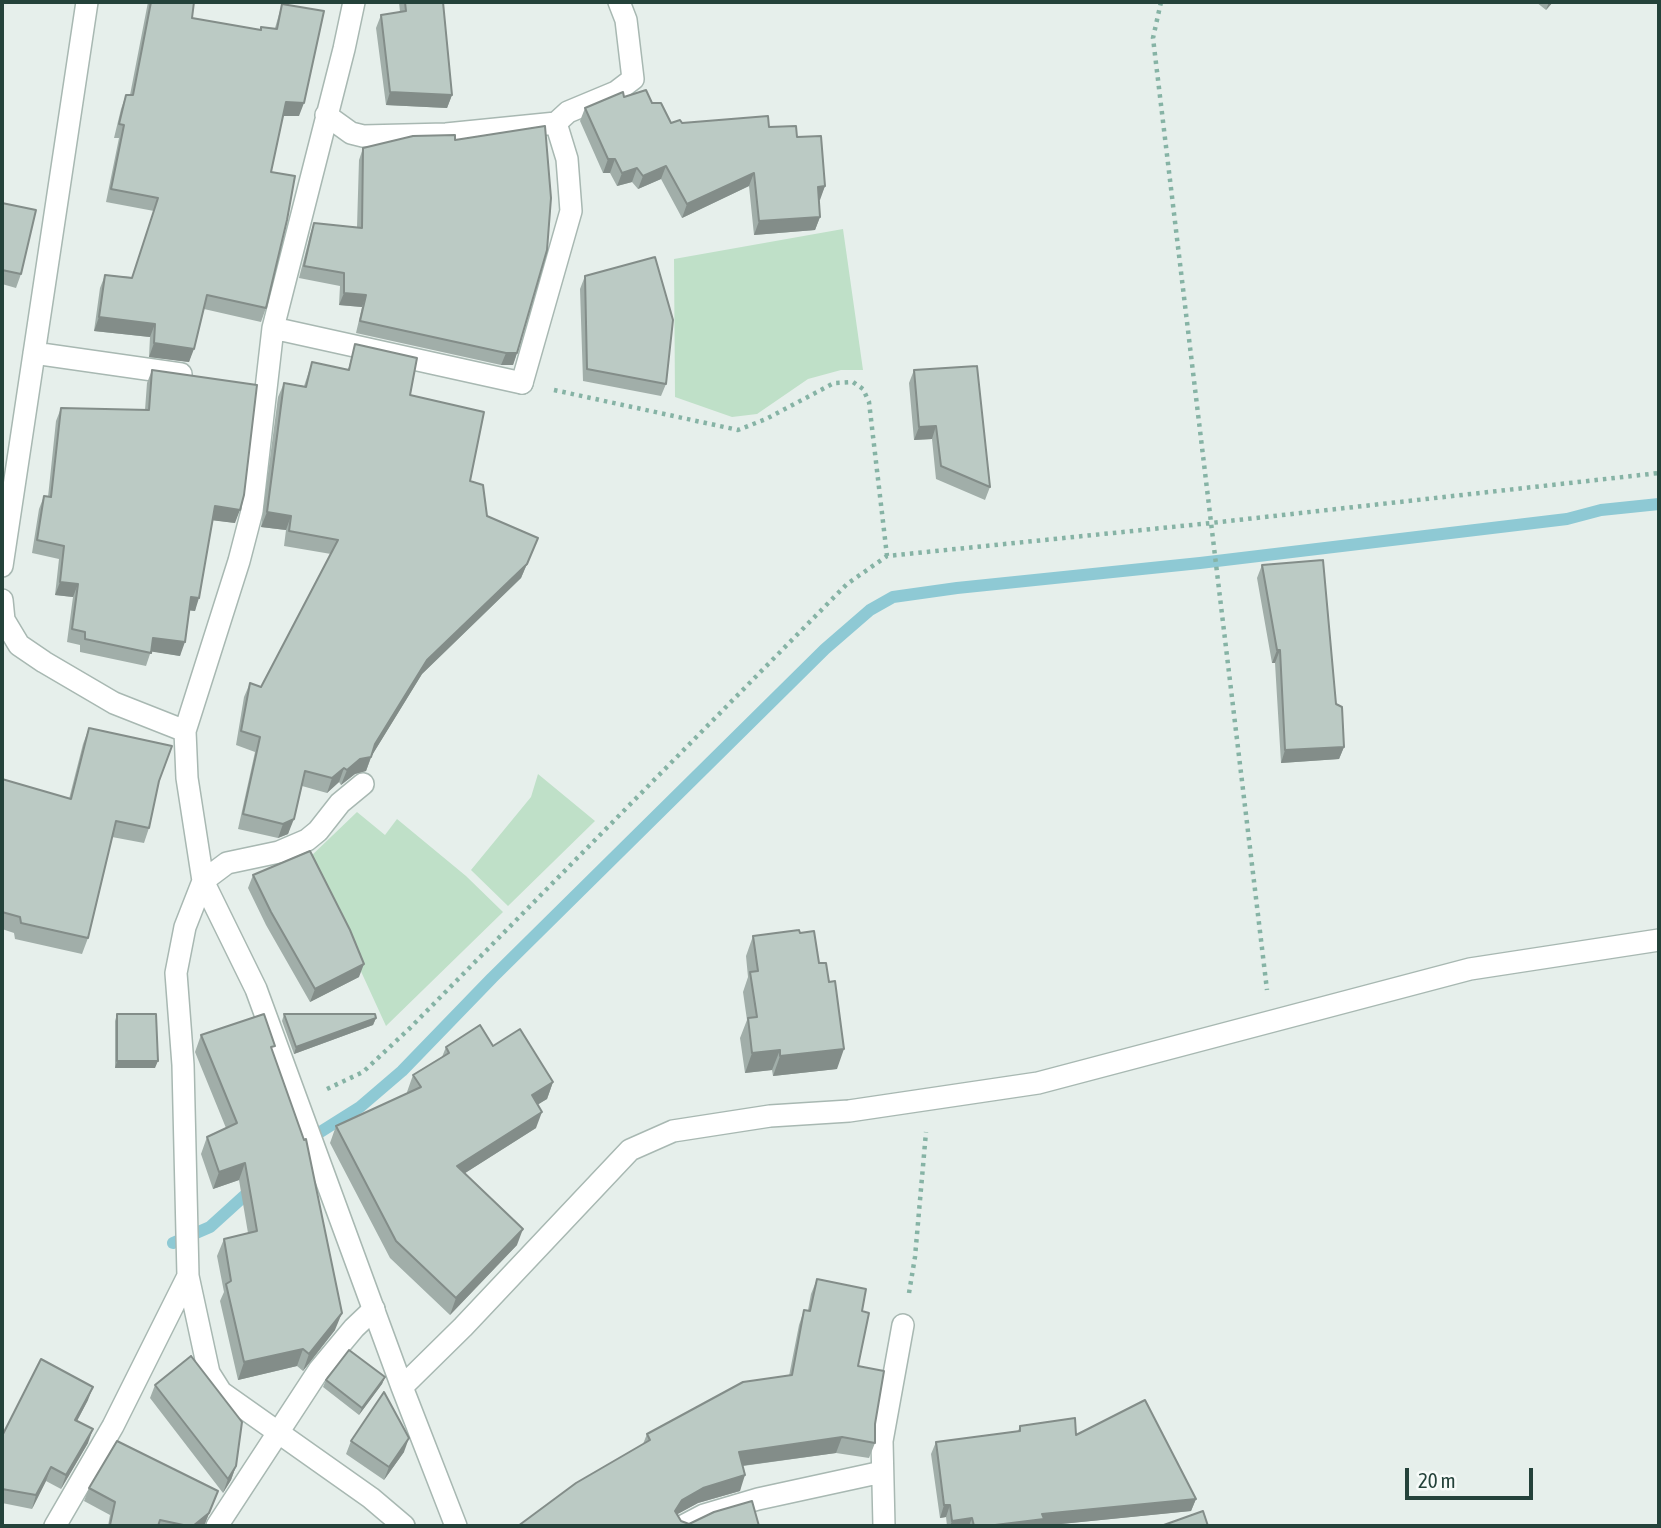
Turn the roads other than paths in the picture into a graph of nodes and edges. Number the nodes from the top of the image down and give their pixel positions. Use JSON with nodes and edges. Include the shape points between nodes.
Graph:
{"nodes":[{"id":1,"x":87,"y":2,"type":"edge"},
{"id":2,"x":354,"y":2,"type":"edge"},
{"id":3,"x":619,"y":2,"type":"edge"},
{"id":4,"x":326,"y":115,"type":"junction"},
{"id":5,"x":556,"y":123,"type":"junction"},
{"id":6,"x":273,"y":328,"type":"junction"},
{"id":7,"x":34,"y":353,"type":"junction"},
{"id":8,"x":198,"y":377,"type":"edge"},
{"id":9,"x":2,"y":566,"type":"edge"},
{"id":10,"x":2,"y":613,"type":"edge"},
{"id":11,"x":184,"y":731,"type":"junction"},
{"id":12,"x":363,"y":783,"type":"edge"},
{"id":13,"x":203,"y":881,"type":"junction"},
{"id":14,"x":1659,"y":940,"type":"edge"},
{"id":15,"x":188,"y":1276,"type":"junction"},
{"id":16,"x":374,"y":1310,"type":"junction"},
{"id":17,"x":903,"y":1325,"type":"road end"},
{"id":18,"x":402,"y":1387,"type":"junction"},
{"id":19,"x":278,"y":1431,"type":"junction"},
{"id":20,"x":882,"y":1472,"type":"junction"},
{"id":21,"x":55,"y":1526,"type":"edge"},
{"id":22,"x":217,"y":1526,"type":"edge"},
{"id":23,"x":404,"y":1526,"type":"edge"},
{"id":24,"x":456,"y":1526,"type":"edge"},
{"id":25,"x":683,"y":1526,"type":"edge"},
{"id":26,"x":884,"y":1526,"type":"edge"}],
"edges":[{"from":1,"to":7,"type":"street"},
{"from":2,"to":4,"type":"street"},
{"from":3,"to":5,"type":"street","via":[[626,20],[633,79],[616,92],[568,111]]},
{"from":4,"to":5,"type":"street","via":[[363,136],[446,134]]},
{"from":4,"to":6,"type":"street"},
{"from":5,"to":6,"type":"street","via":[[567,159],[571,211],[522,383]]},
{"from":6,"to":11,"type":"street","via":[[259,386],[252,510]]},
{"from":7,"to":8,"type":"street"},
{"from":7,"to":9,"type":"street"},
{"from":10,"to":11,"type":"street","via":[[19,645],[44,662],[114,703]]},
{"from":11,"to":13,"type":"street"},
{"from":12,"to":13,"type":"street","via":[[307,840],[279,852],[227,863]]},
{"from":13,"to":15,"type":"street","via":[[185,928],[176,973]]},
{"from":13,"to":16,"type":"street","via":[[256,989]]},
{"from":14,"to":18,"type":"street","via":[[1470,969],[1038,1083],[673,1131],[630,1150]]},
{"from":15,"to":19,"type":"street","via":[[209,1373],[221,1392]]},
{"from":15,"to":21,"type":"street","via":[[113,1426]]},
{"from":16,"to":18,"type":"street"},
{"from":16,"to":19,"type":"street","via":[[319,1370]]},
{"from":17,"to":20,"type":"street","via":[[882,1441]]},
{"from":18,"to":24,"type":"street"},
{"from":19,"to":22,"type":"street"},
{"from":19,"to":23,"type":"street"},
{"from":20,"to":25,"type":"street","via":[[758,1499]]},
{"from":20,"to":26,"type":"street"}]}
